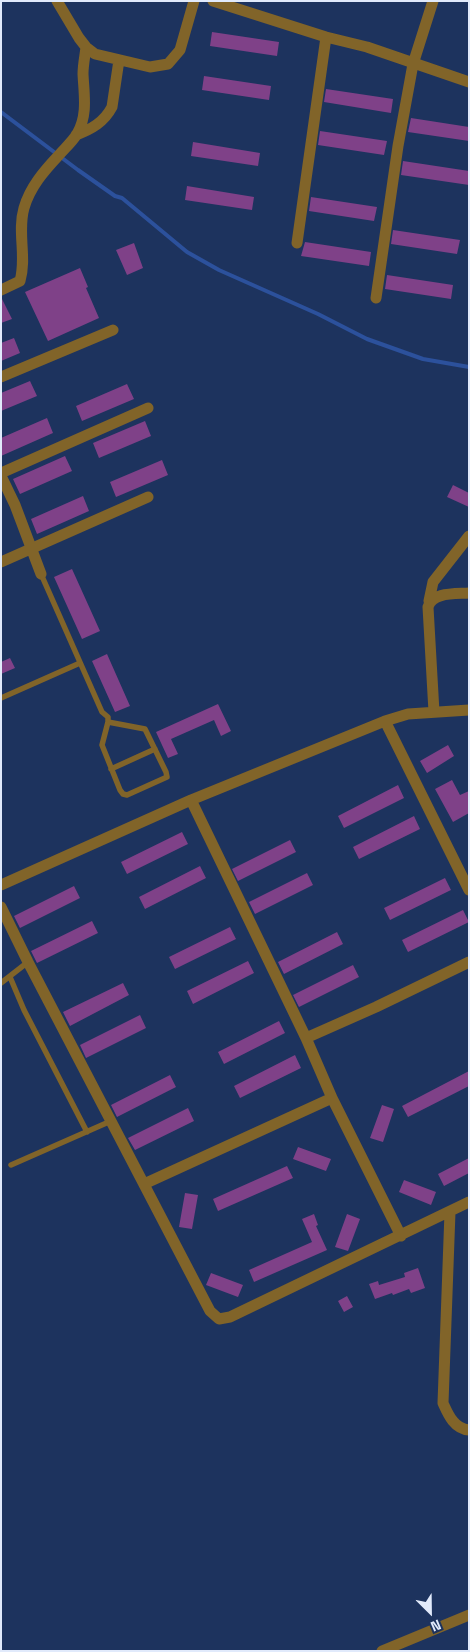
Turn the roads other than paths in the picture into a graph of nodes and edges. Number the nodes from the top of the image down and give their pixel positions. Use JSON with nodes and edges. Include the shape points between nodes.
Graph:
{"nodes":[{"id":1,"x":57,"y":1,"type":"edge"},
{"id":2,"x":194,"y":1,"type":"edge"},
{"id":3,"x":213,"y":1,"type":"edge"},
{"id":4,"x":433,"y":1,"type":"edge"},
{"id":5,"x":326,"y":37,"type":"junction"},
{"id":6,"x":86,"y":47,"type":"junction"},
{"id":7,"x":119,"y":60,"type":"junction"},
{"id":8,"x":413,"y":64,"type":"junction"},
{"id":9,"x":469,"y":82,"type":"edge"},
{"id":10,"x":76,"y":135,"type":"junction"},
{"id":11,"x":297,"y":243,"type":"dead end"},
{"id":12,"x":1,"y":290,"type":"edge"},
{"id":13,"x":376,"y":298,"type":"dead end"},
{"id":14,"x":113,"y":330,"type":"dead end"},
{"id":15,"x":1,"y":377,"type":"edge"},
{"id":16,"x":148,"y":408,"type":"dead end"},
{"id":17,"x":1,"y":474,"type":"edge"},
{"id":18,"x":148,"y":497,"type":"dead end"},
{"id":19,"x":469,"y":536,"type":"edge"},
{"id":20,"x":31,"y":549,"type":"junction"},
{"id":21,"x":463,"y":551,"type":"edge"},
{"id":22,"x":1,"y":562,"type":"edge"},
{"id":23,"x":41,"y":574,"type":"joint"},
{"id":24,"x":469,"y":593,"type":"edge"},
{"id":25,"x":429,"y":601,"type":"junction"},
{"id":26,"x":80,"y":663,"type":"junction"},
{"id":27,"x":1,"y":698,"type":"edge"},
{"id":28,"x":469,"y":710,"type":"edge"},
{"id":29,"x":434,"y":712,"type":"junction"},
{"id":30,"x":385,"y":721,"type":"junction"},
{"id":31,"x":108,"y":722,"type":"junction"},
{"id":32,"x":155,"y":749,"type":"junction"},
{"id":33,"x":111,"y":769,"type":"junction"},
{"id":34,"x":191,"y":800,"type":"junction"},
{"id":35,"x":1,"y":885,"type":"edge"},
{"id":36,"x":469,"y":890,"type":"edge"},
{"id":37,"x":1,"y":907,"type":"edge"},
{"id":38,"x":28,"y":962,"type":"junction"},
{"id":39,"x":469,"y":962,"type":"edge"},
{"id":40,"x":10,"y":977,"type":"junction"},
{"id":41,"x":1,"y":983,"type":"edge"},
{"id":42,"x":306,"y":1038,"type":"junction"},
{"id":43,"x":332,"y":1098,"type":"junction"},
{"id":44,"x":111,"y":1121,"type":"junction"},
{"id":45,"x":87,"y":1132,"type":"junction"},
{"id":46,"x":11,"y":1165,"type":"dead end"},
{"id":47,"x":144,"y":1184,"type":"junction"},
{"id":48,"x":469,"y":1202,"type":"edge"},
{"id":49,"x":450,"y":1212,"type":"junction"},
{"id":50,"x":401,"y":1236,"type":"junction"},
{"id":51,"x":469,"y":1430,"type":"edge"},
{"id":52,"x":469,"y":1615,"type":"edge"},
{"id":53,"x":382,"y":1651,"type":"edge"}],
"edges":[{"from":1,"to":6,"type":"street"},
{"from":2,"to":7,"type":"street","via":[[180,50],[168,64],[150,67]]},
{"from":3,"to":5,"type":"street"},
{"from":4,"to":8,"type":"street"},
{"from":5,"to":8,"type":"street","via":[[368,46]]},
{"from":5,"to":11,"type":"street"},
{"from":6,"to":7,"type":"street","via":[[95,54]]},
{"from":6,"to":10,"type":"street","via":[[84,119]]},
{"from":7,"to":10,"type":"street","via":[[109,113],[94,127]]},
{"from":8,"to":9,"type":"street"},
{"from":8,"to":13,"type":"street"},
{"from":10,"to":12,"type":"street","via":[[35,183],[23,211],[23,270],[20,281]]},
{"from":14,"to":15,"type":"street"},
{"from":16,"to":17,"type":"street"},
{"from":17,"to":20,"type":"street"},
{"from":18,"to":20,"type":"street"},
{"from":19,"to":21,"type":"street"},
{"from":20,"to":22,"type":"street"},
{"from":20,"to":23,"type":"street"},
{"from":21,"to":25,"type":"street","via":[[433,582]]},
{"from":23,"to":26,"type":"lane"},
{"from":24,"to":25,"type":"street","via":[[435,597]]},
{"from":25,"to":29,"type":"street"},
{"from":26,"to":27,"type":"lane"},
{"from":26,"to":31,"type":"lane"},
{"from":28,"to":29,"type":"street"},
{"from":29,"to":30,"type":"street","via":[[408,714]]},
{"from":30,"to":34,"type":"street"},
{"from":30,"to":36,"type":"street"},
{"from":31,"to":32,"type":"lane","via":[[145,730]]},
{"from":31,"to":33,"type":"lane","via":[[102,745]]},
{"from":32,"to":33,"type":"lane"},
{"from":32,"to":33,"type":"lane","via":[[167,775],[158,781],[123,794]]},
{"from":34,"to":35,"type":"street"},
{"from":34,"to":42,"type":"street"},
{"from":37,"to":38,"type":"street"},
{"from":38,"to":40,"type":"lane"},
{"from":38,"to":44,"type":"street"},
{"from":39,"to":42,"type":"street"},
{"from":40,"to":41,"type":"lane"},
{"from":40,"to":45,"type":"lane"},
{"from":42,"to":43,"type":"street"},
{"from":43,"to":47,"type":"street"},
{"from":43,"to":50,"type":"street"},
{"from":44,"to":45,"type":"lane"},
{"from":44,"to":47,"type":"street"},
{"from":45,"to":46,"type":"lane"},
{"from":47,"to":50,"type":"street","via":[[210,1311],[219,1319],[230,1317]]},
{"from":48,"to":49,"type":"street"},
{"from":49,"to":50,"type":"street"},
{"from":49,"to":51,"type":"street","via":[[443,1403],[449,1418],[464,1430]]},
{"from":52,"to":53,"type":"street"}]}
